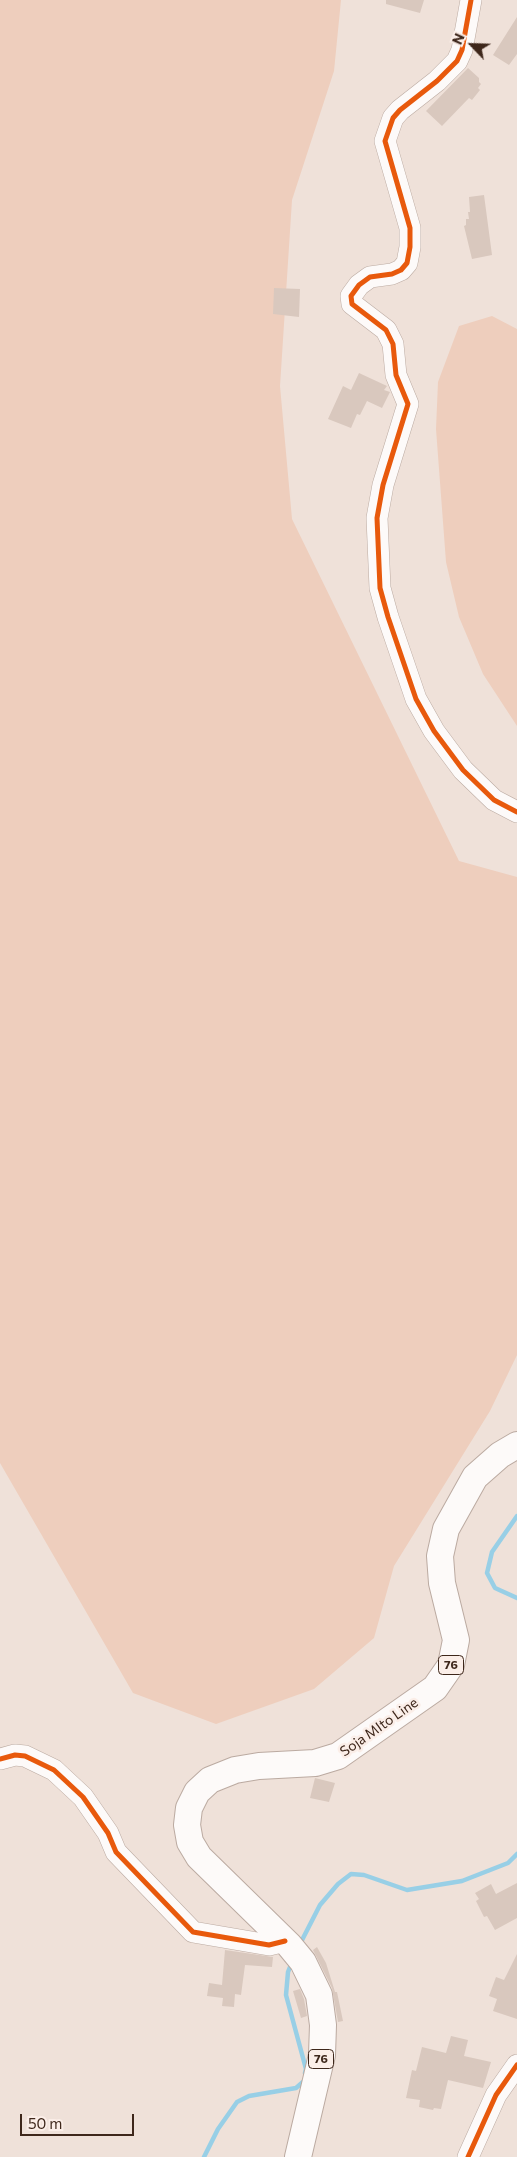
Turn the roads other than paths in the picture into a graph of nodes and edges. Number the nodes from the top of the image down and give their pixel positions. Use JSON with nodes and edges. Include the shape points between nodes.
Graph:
{"nodes":[{"id":1,"x":471,"y":0,"type":"edge"},
{"id":2,"x":517,"y":812,"type":"edge"},
{"id":3,"x":517,"y":1445,"type":"edge"},
{"id":4,"x":0,"y":1759,"type":"edge"},
{"id":5,"x":292,"y":1949,"type":"junction"},
{"id":6,"x":517,"y":2065,"type":"edge"},
{"id":7,"x":298,"y":2157,"type":"edge"},
{"id":8,"x":468,"y":2157,"type":"edge"}],
"edges":[{"from":1,"to":2,"type":"street","via":[[462,50],[457,60],[437,81],[400,110],[393,118],[385,141],[410,228],[407,264],[392,274],[370,277],[351,296],[352,304],[386,330],[393,344],[396,375],[408,404],[383,485],[377,518],[380,588],[388,617],[416,699],[434,731],[463,770],[494,800]]},
{"from":3,"to":5,"type":"main road","name":"Soja MIto Line","number":"76","via":[[475,1477],[446,1529],[440,1556],[442,1583],[456,1640],[451,1665],[435,1688],[338,1756],[315,1763],[235,1770],[210,1780],[197,1792],[189,1808],[190,1842],[199,1857]]},
{"from":4,"to":5,"type":"street","via":[[25,1756],[54,1770],[82,1797],[108,1834],[116,1852],[193,1932]]},
{"from":5,"to":7,"type":"main road","name":"Soja MIto Line","number":"76","via":[[318,1995],[323,2025],[322,2054]]},
{"from":6,"to":8,"type":"street","via":[[496,2095]]}]}
